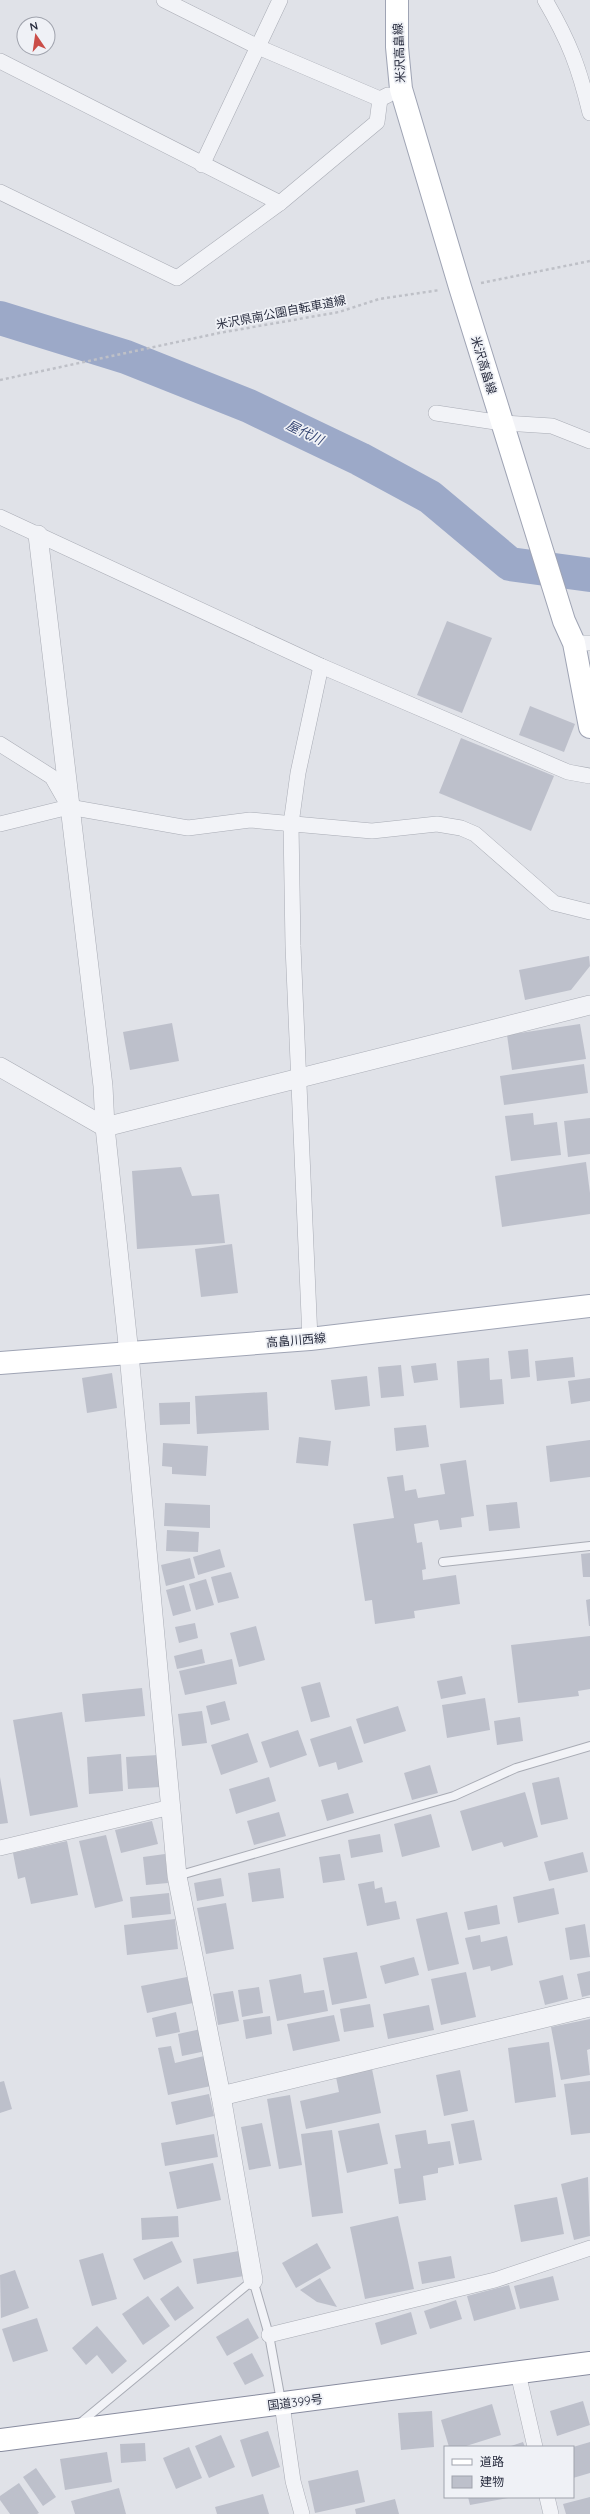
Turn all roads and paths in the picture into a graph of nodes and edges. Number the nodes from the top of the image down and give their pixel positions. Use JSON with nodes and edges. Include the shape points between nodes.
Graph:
{"nodes":[{"id":1,"x":164,"y":0,"type":"edge"},
{"id":2,"x":280,"y":0,"type":"edge"},
{"id":3,"x":397,"y":0,"type":"edge"},
{"id":4,"x":545,"y":0,"type":"edge"},
{"id":5,"x":258,"y":47,"type":"junction"},
{"id":6,"x":0,"y":61,"type":"edge"},
{"id":7,"x":401,"y":89,"type":"junction"},
{"id":8,"x":380,"y":99,"type":"junction"},
{"id":9,"x":590,"y":113,"type":"edge"},
{"id":10,"x":202,"y":165,"type":"junction"},
{"id":11,"x":0,"y":192,"type":"edge"},
{"id":12,"x":280,"y":203,"type":"junction"},
{"id":13,"x":590,"y":261,"type":"edge"},
{"id":14,"x":460,"y":287,"type":"junction"},
{"id":15,"x":0,"y":380,"type":"edge"},
{"id":16,"x":436,"y":413,"type":"dead end"},
{"id":17,"x":502,"y":423,"type":"junction"},
{"id":18,"x":590,"y":441,"type":"edge"},
{"id":19,"x":0,"y":517,"type":"edge"},
{"id":20,"x":38,"y":535,"type":"junction"},
{"id":21,"x":582,"y":643,"type":"edge"},
{"id":22,"x":321,"y":666,"type":"junction"},
{"id":23,"x":590,"y":727,"type":"edge"},
{"id":24,"x":0,"y":744,"type":"edge"},
{"id":25,"x":590,"y":776,"type":"edge"},
{"id":26,"x":69,"y":807,"type":"junction"},
{"id":27,"x":0,"y":824,"type":"edge"},
{"id":28,"x":291,"y":824,"type":"junction"},
{"id":29,"x":590,"y":912,"type":"edge"},
{"id":30,"x":590,"y":1005,"type":"edge"},
{"id":31,"x":0,"y":1067,"type":"edge"},
{"id":32,"x":301,"y":1079,"type":"junction"},
{"id":33,"x":104,"y":1127,"type":"junction"},
{"id":34,"x":590,"y":1306,"type":"edge"},
{"id":35,"x":310,"y":1340,"type":"junction"},
{"id":36,"x":129,"y":1354,"type":"junction"},
{"id":37,"x":0,"y":1363,"type":"edge"},
{"id":38,"x":590,"y":1546,"type":"edge"},
{"id":39,"x":443,"y":1562,"type":"dead end"},
{"id":40,"x":590,"y":1746,"type":"edge"},
{"id":41,"x":171,"y":1807,"type":"junction"},
{"id":42,"x":0,"y":1848,"type":"edge"},
{"id":43,"x":177,"y":1876,"type":"junction"},
{"id":44,"x":590,"y":2007,"type":"edge"},
{"id":45,"x":221,"y":2096,"type":"junction"},
{"id":46,"x":590,"y":2248,"type":"edge"},
{"id":47,"x":254,"y":2280,"type":"junction"},
{"id":48,"x":269,"y":2335,"type":"junction"},
{"id":49,"x":590,"y":2363,"type":"edge"},
{"id":50,"x":518,"y":2373,"type":"junction"},
{"id":51,"x":282,"y":2404,"type":"junction"},
{"id":52,"x":71,"y":2431,"type":"junction"},
{"id":53,"x":0,"y":2440,"type":"edge"},
{"id":54,"x":535,"y":2446,"type":"edge"},
{"id":55,"x":547,"y":2498,"type":"edge"},
{"id":56,"x":302,"y":2514,"type":"edge"},
{"id":57,"x":551,"y":2514,"type":"edge"}],
"edges":[{"from":1,"to":5,"type":"street"},
{"from":2,"to":5,"type":"street"},
{"from":3,"to":7,"type":"main road","name":"米沢高畠線","via":[[397,47]]},
{"from":4,"to":9,"type":"street","via":[[564,33],[578,65]]},
{"from":5,"to":8,"type":"street"},
{"from":5,"to":10,"type":"street"},
{"from":6,"to":10,"type":"street"},
{"from":7,"to":8,"type":"street"},
{"from":7,"to":14,"type":"main road","name":"米沢高畠線"},
{"from":8,"to":12,"type":"street","via":[[377,122]]},
{"from":10,"to":12,"type":"street"},
{"from":11,"to":12,"type":"street","via":[[177,278]]},
{"from":13,"to":14,"type":"path","name":"米沢県南公園自転車道線"},
{"from":14,"to":15,"type":"path","name":"米沢県南公園自転車道線","via":[[378,299],[339,312],[220,333]]},
{"from":14,"to":17,"type":"main road","name":"米沢高畠線"},
{"from":16,"to":17,"type":"street"},
{"from":17,"to":18,"type":"street","via":[[552,426]]},
{"from":17,"to":21,"type":"main road","name":"米沢高畠線","via":[[564,621]]},
{"from":19,"to":20,"type":"street"},
{"from":20,"to":22,"type":"street"},
{"from":20,"to":26,"type":"street"},
{"from":21,"to":23,"type":"main road","name":"米沢高畠線"},
{"from":22,"to":25,"type":"street","via":[[568,772]]},
{"from":22,"to":28,"type":"street","via":[[298,773]]},
{"from":24,"to":26,"type":"street","via":[[52,777]]},
{"from":26,"to":27,"type":"street"},
{"from":26,"to":28,"type":"street","via":[[188,828],[250,820]]},
{"from":26,"to":33,"type":"street","via":[[104,1086]]},
{"from":28,"to":29,"type":"street","via":[[372,831],[437,824],[461,828],[475,834],[554,903]]},
{"from":28,"to":32,"type":"street","via":[[293,946]]},
{"from":30,"to":32,"type":"street"},
{"from":31,"to":33,"type":"street"},
{"from":32,"to":33,"type":"street"},
{"from":32,"to":35,"type":"street"},
{"from":33,"to":36,"type":"street"},
{"from":34,"to":35,"type":"main road","name":"高畠川西線"},
{"from":35,"to":36,"type":"main road","name":"高畠川西線"},
{"from":36,"to":37,"type":"main road","name":"高畠川西線"},
{"from":36,"to":41,"type":"street"},
{"from":38,"to":39,"type":"lane"},
{"from":40,"to":43,"type":"lane","via":[[516,1768],[454,1796]]},
{"from":41,"to":42,"type":"street"},
{"from":41,"to":43,"type":"street"},
{"from":43,"to":45,"type":"street"},
{"from":44,"to":45,"type":"street"},
{"from":45,"to":47,"type":"street"},
{"from":46,"to":48,"type":"street","via":[[495,2280]]},
{"from":47,"to":48,"type":"lane"},
{"from":47,"to":52,"type":"lane"},
{"from":48,"to":51,"type":"lane"},
{"from":49,"to":50,"type":"main road","name":"国道399号"},
{"from":50,"to":51,"type":"main road","name":"国道399号"},
{"from":50,"to":54,"type":"street"},
{"from":51,"to":52,"type":"main road","name":"国道399号"},
{"from":51,"to":56,"type":"street","via":[[293,2481]]},
{"from":52,"to":53,"type":"main road","name":"国道399号"},
{"from":55,"to":57,"type":"street"}]}
